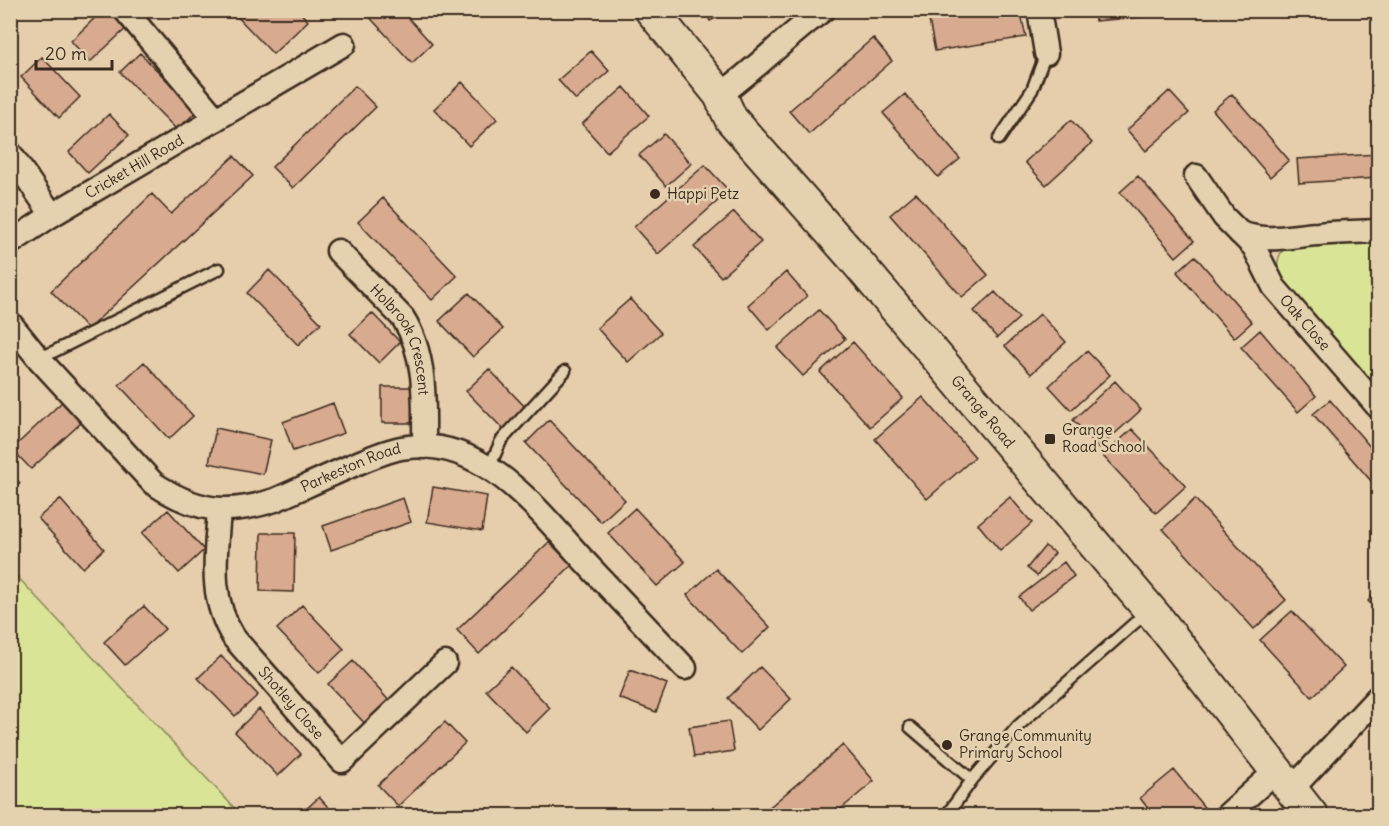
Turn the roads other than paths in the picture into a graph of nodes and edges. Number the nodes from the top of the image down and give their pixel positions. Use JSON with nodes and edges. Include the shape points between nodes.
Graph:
{"nodes":[{"id":1,"x":125,"y":10,"type":"edge"},
{"id":2,"x":651,"y":10,"type":"edge"},
{"id":3,"x":822,"y":10,"type":"edge"},
{"id":4,"x":1038,"y":10,"type":"edge"},
{"id":5,"x":344,"y":44,"type":"dead end"},
{"id":6,"x":1046,"y":54,"type":"joint"},
{"id":7,"x":720,"y":95,"type":"junction"},
{"id":8,"x":216,"y":119,"type":"junction"},
{"id":9,"x":999,"y":139,"type":"dead end"},
{"id":10,"x":10,"y":153,"type":"edge"},
{"id":11,"x":1196,"y":176,"type":"dead end"},
{"id":12,"x":52,"y":215,"type":"junction"},
{"id":13,"x":1378,"y":231,"type":"edge"},
{"id":14,"x":1240,"y":233,"type":"junction"},
{"id":15,"x":10,"y":243,"type":"edge"},
{"id":16,"x":338,"y":251,"type":"dead end"},
{"id":17,"x":219,"y":269,"type":"dead end"},
{"id":18,"x":10,"y":323,"type":"edge"},
{"id":19,"x":39,"y":359,"type":"junction"},
{"id":20,"x":565,"y":371,"type":"dead end"},
{"id":21,"x":1378,"y":407,"type":"edge"},
{"id":22,"x":424,"y":447,"type":"junction"},
{"id":23,"x":489,"y":468,"type":"junction"},
{"id":24,"x":219,"y":510,"type":"junction"},
{"id":25,"x":1150,"y":609,"type":"junction"},
{"id":26,"x":445,"y":663,"type":"dead end"},
{"id":27,"x":685,"y":668,"type":"dead end"},
{"id":28,"x":1378,"y":697,"type":"edge"},
{"id":29,"x":910,"y":728,"type":"dead end"},
{"id":30,"x":972,"y":780,"type":"junction"},
{"id":31,"x":1283,"y":780,"type":"junction"},
{"id":32,"x":946,"y":816,"type":"edge"},
{"id":33,"x":1226,"y":816,"type":"edge"},
{"id":34,"x":1312,"y":816,"type":"edge"}],
"edges":[{"from":1,"to":8,"type":"street"},
{"from":2,"to":7,"type":"street","name":"Grange Road"},
{"from":3,"to":7,"type":"street"},
{"from":4,"to":6,"type":"street"},
{"from":5,"to":8,"type":"street","name":"Cricket Hill Road"},
{"from":6,"to":9,"type":"lane","via":[[1032,90]]},
{"from":7,"to":25,"type":"street","name":"Grange Road","via":[[731,119]]},
{"from":8,"to":12,"type":"street","name":"Cricket Hill Road"},
{"from":10,"to":12,"type":"street"},
{"from":11,"to":14,"type":"street","name":"Oak Close"},
{"from":12,"to":15,"type":"street","name":"Cricket Hill Road"},
{"from":13,"to":14,"type":"street","via":[[1276,239]]},
{"from":14,"to":21,"type":"street","name":"Oak Close","via":[[1259,255],[1274,287]]},
{"from":16,"to":22,"type":"street","name":"Holbrook Crescent","via":[[410,329],[421,371]]},
{"from":17,"to":19,"type":"lane"},
{"from":18,"to":19,"type":"street","name":"Parkeston Road"},
{"from":19,"to":24,"type":"street","name":"Parkeston Road","via":[[153,483],[185,500]]},
{"from":20,"to":23,"type":"lane","via":[[501,441]]},
{"from":22,"to":23,"type":"street","name":"Parkeston Road","via":[[453,452]]},
{"from":22,"to":24,"type":"street","name":"Parkeston Road","via":[[379,454],[275,501]]},
{"from":23,"to":27,"type":"street","name":"Parkeston Road","via":[[536,508]]},
{"from":24,"to":26,"type":"street","name":"Shotley Close","via":[[215,586],[223,618],[234,638],[342,761]]},
{"from":25,"to":30,"type":"lane","via":[[1018,726]]},
{"from":25,"to":31,"type":"street","name":"Grange Road"},
{"from":28,"to":31,"type":"street"},
{"from":29,"to":30,"type":"lane"},
{"from":30,"to":32,"type":"lane"},
{"from":31,"to":33,"type":"street"},
{"from":31,"to":34,"type":"street","name":"Grange Road"}]}
